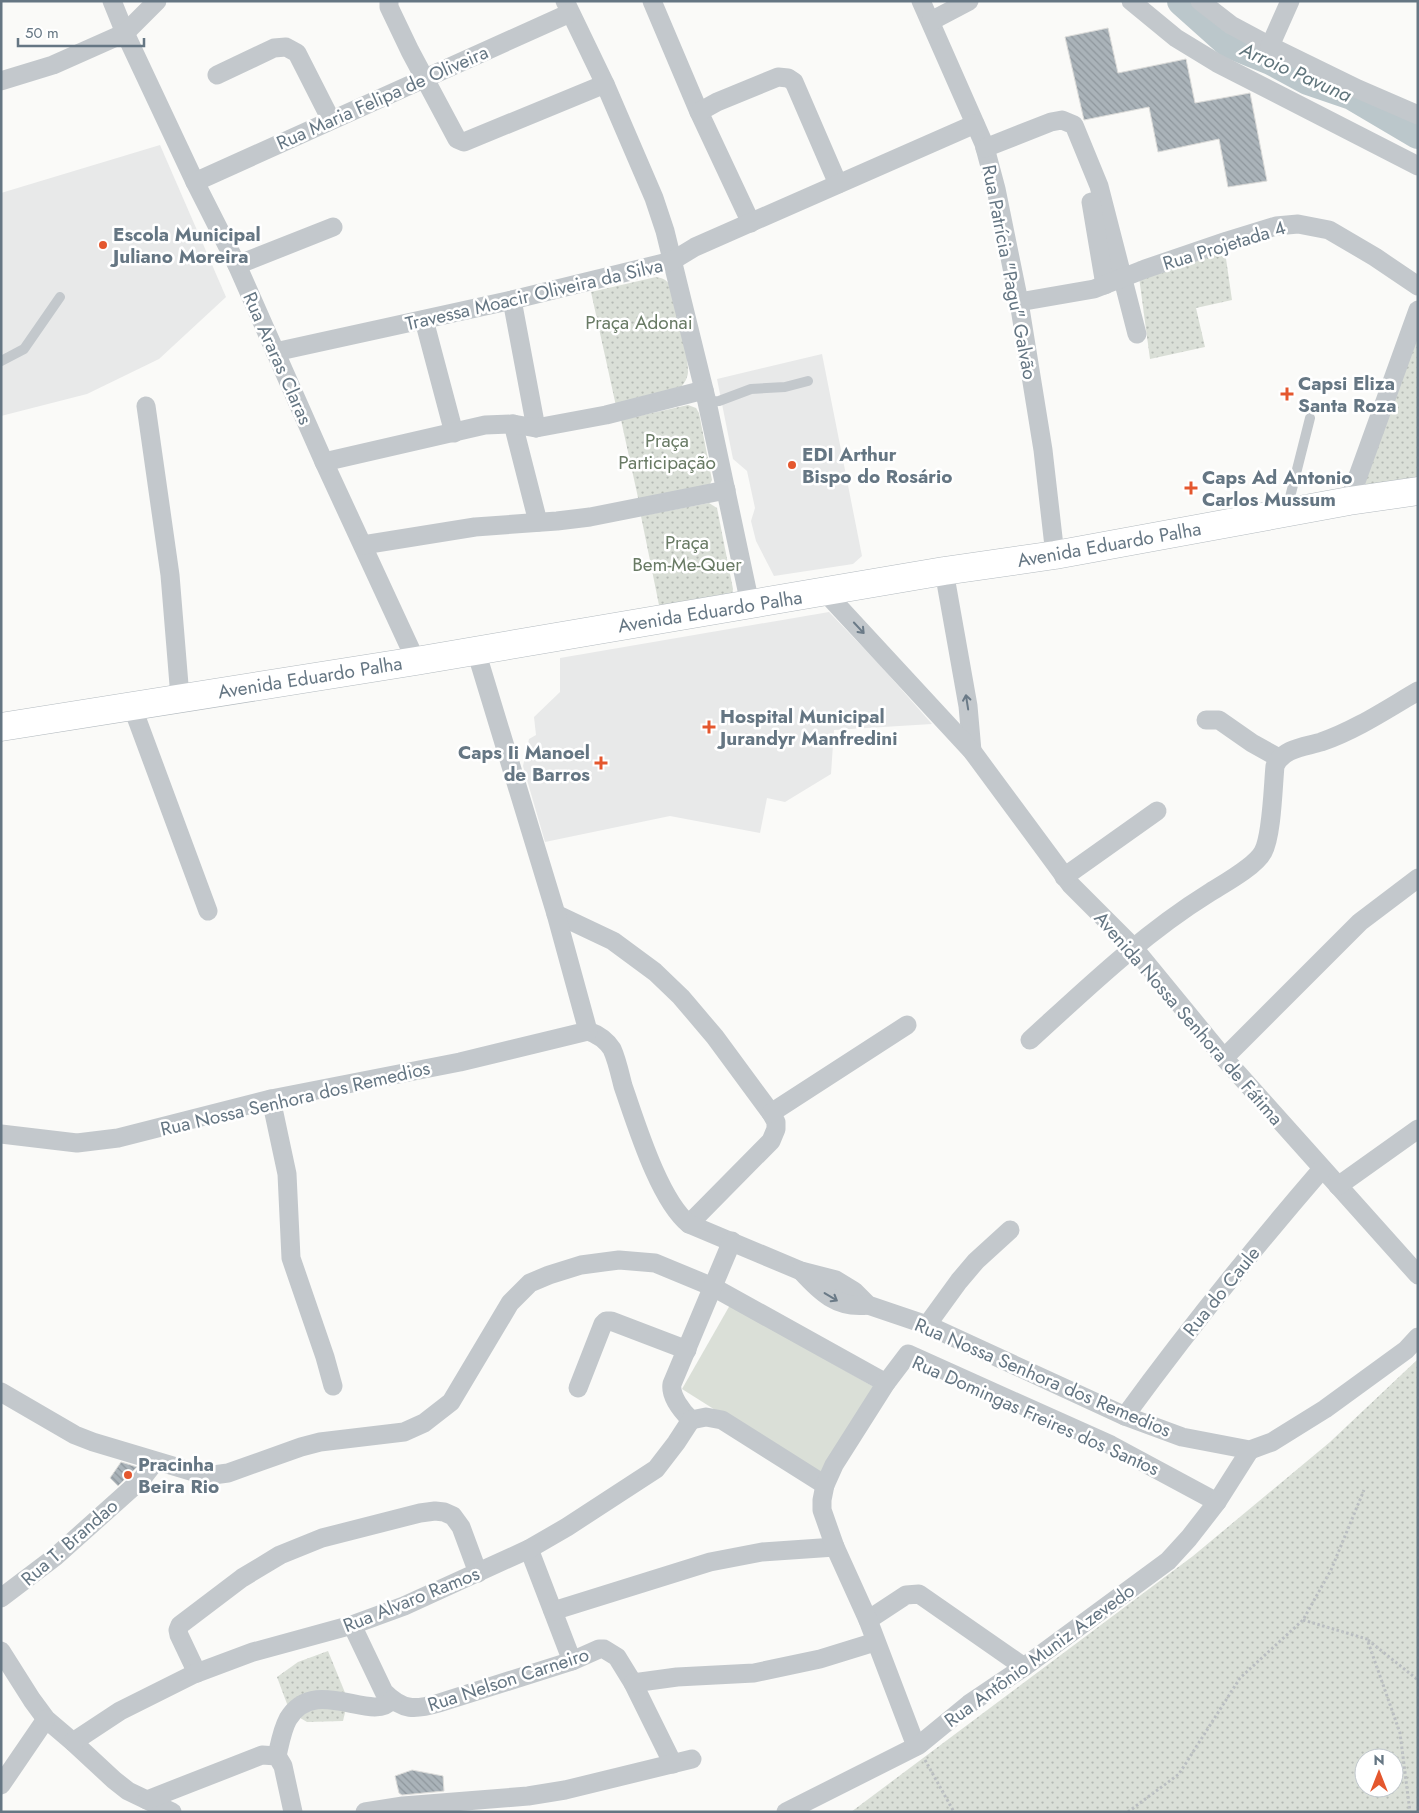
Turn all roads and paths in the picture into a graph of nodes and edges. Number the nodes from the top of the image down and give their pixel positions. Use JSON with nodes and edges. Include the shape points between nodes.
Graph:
{"nodes":[{"id":1,"x":112,"y":1,"type":"edge"},
{"id":2,"x":158,"y":1,"type":"edge"},
{"id":3,"x":389,"y":1,"type":"edge"},
{"id":4,"x":652,"y":1,"type":"edge"},
{"id":5,"x":921,"y":1,"type":"edge"},
{"id":6,"x":969,"y":1,"type":"edge"},
{"id":7,"x":1131,"y":1,"type":"edge"},
{"id":8,"x":1200,"y":1,"type":"edge"},
{"id":9,"x":1290,"y":1,"type":"edge"},
{"id":10,"x":567,"y":7,"type":"edge"},
{"id":11,"x":931,"y":21,"type":"junction"},
{"id":12,"x":125,"y":33,"type":"junction"},
{"id":13,"x":1270,"y":46,"type":"junction"},
{"id":14,"x":217,"y":75,"type":"dead end"},
{"id":15,"x":425,"y":78,"type":"junction"},
{"id":16,"x":1,"y":81,"type":"edge"},
{"id":17,"x":605,"y":84,"type":"junction"},
{"id":18,"x":699,"y":112,"type":"junction"},
{"id":19,"x":1418,"y":115,"type":"edge"},
{"id":20,"x":331,"y":120,"type":"junction"},
{"id":21,"x":975,"y":124,"type":"junction"},
{"id":22,"x":985,"y":148,"type":"junction"},
{"id":23,"x":1418,"y":166,"type":"edge"},
{"id":24,"x":195,"y":182,"type":"junction"},
{"id":25,"x":838,"y":184,"type":"junction"},
{"id":26,"x":751,"y":223,"type":"junction"},
{"id":27,"x":333,"y":227,"type":"dead end"},
{"id":28,"x":672,"y":261,"type":"junction"},
{"id":29,"x":236,"y":265,"type":"junction"},
{"id":30,"x":1114,"y":282,"type":"junction"},
{"id":31,"x":1418,"y":286,"type":"edge"},
{"id":32,"x":60,"y":297,"type":"dead end"},
{"id":33,"x":512,"y":300,"type":"junction"},
{"id":34,"x":1019,"y":302,"type":"junction"},
{"id":35,"x":1418,"y":310,"type":"edge"},
{"id":36,"x":424,"y":320,"type":"junction"},
{"id":37,"x":1137,"y":334,"type":"dead end"},
{"id":38,"x":275,"y":352,"type":"junction"},
{"id":39,"x":1,"y":361,"type":"edge"},
{"id":40,"x":808,"y":381,"type":"dead end"},
{"id":41,"x":705,"y":396,"type":"junction"},
{"id":42,"x":146,"y":406,"type":"dead end"},
{"id":43,"x":1310,"y":418,"type":"dead end"},
{"id":44,"x":513,"y":424,"type":"junction"},
{"id":45,"x":536,"y":428,"type":"junction"},
{"id":46,"x":454,"y":433,"type":"junction"},
{"id":47,"x":324,"y":462,"type":"junction"},
{"id":48,"x":726,"y":490,"type":"junction"},
{"id":49,"x":1418,"y":491,"type":"edge"},
{"id":50,"x":1348,"y":501,"type":"junction"},
{"id":51,"x":1286,"y":512,"type":"junction"},
{"id":52,"x":538,"y":522,"type":"junction"},
{"id":53,"x":363,"y":545,"type":"junction"},
{"id":54,"x":1055,"y":555,"type":"junction"},
{"id":55,"x":944,"y":571,"type":"junction"},
{"id":56,"x":825,"y":592,"type":"junction"},
{"id":57,"x":750,"y":604,"type":"junction"},
{"id":58,"x":476,"y":651,"type":"junction"},
{"id":59,"x":416,"y":661,"type":"junction"},
{"id":60,"x":1418,"y":691,"type":"edge"},
{"id":61,"x":180,"y":698,"type":"junction"},
{"id":62,"x":132,"y":706,"type":"junction"},
{"id":63,"x":1206,"y":720,"type":"dead end"},
{"id":64,"x":1,"y":727,"type":"edge"},
{"id":65,"x":972,"y":751,"type":"junction"},
{"id":66,"x":1279,"y":758,"type":"junction"},
{"id":67,"x":1157,"y":811,"type":"dead end"},
{"id":68,"x":1064,"y":877,"type":"junction"},
{"id":69,"x":1418,"y":878,"type":"edge"},
{"id":70,"x":208,"y":910,"type":"dead end"},
{"id":71,"x":556,"y":914,"type":"junction"},
{"id":72,"x":1133,"y":947,"type":"junction"},
{"id":73,"x":907,"y":1025,"type":"dead end"},
{"id":74,"x":588,"y":1031,"type":"junction"},
{"id":75,"x":1030,"y":1040,"type":"dead end"},
{"id":76,"x":1224,"y":1058,"type":"junction"},
{"id":77,"x":271,"y":1099,"type":"junction"},
{"id":78,"x":771,"y":1113,"type":"junction"},
{"id":79,"x":1418,"y":1129,"type":"edge"},
{"id":80,"x":1,"y":1134,"type":"edge"},
{"id":81,"x":1322,"y":1169,"type":"junction"},
{"id":82,"x":1338,"y":1186,"type":"junction"},
{"id":83,"x":690,"y":1224,"type":"junction"},
{"id":84,"x":1010,"y":1230,"type":"dead end"},
{"id":85,"x":732,"y":1241,"type":"junction"},
{"id":86,"x":1418,"y":1275,"type":"edge"},
{"id":87,"x":713,"y":1287,"type":"junction"},
{"id":88,"x":927,"y":1326,"type":"junction"},
{"id":89,"x":1418,"y":1337,"type":"edge"},
{"id":90,"x":687,"y":1350,"type":"junction"},
{"id":91,"x":886,"y":1383,"type":"junction"},
{"id":92,"x":333,"y":1386,"type":"dead end"},
{"id":93,"x":578,"y":1388,"type":"dead end"},
{"id":94,"x":1,"y":1392,"type":"edge"},
{"id":95,"x":1125,"y":1416,"type":"junction"},
{"id":96,"x":690,"y":1420,"type":"junction"},
{"id":97,"x":1250,"y":1450,"type":"junction"},
{"id":98,"x":155,"y":1462,"type":"junction"},
{"id":99,"x":825,"y":1485,"type":"junction"},
{"id":100,"x":1364,"y":1490,"type":"dead end"},
{"id":101,"x":1218,"y":1502,"type":"junction"},
{"id":102,"x":836,"y":1547,"type":"junction"},
{"id":103,"x":529,"y":1549,"type":"junction"},
{"id":104,"x":478,"y":1573,"type":"junction"},
{"id":105,"x":1,"y":1598,"type":"edge"},
{"id":106,"x":553,"y":1611,"type":"junction"},
{"id":107,"x":868,"y":1620,"type":"junction"},
{"id":108,"x":1303,"y":1620,"type":"junction"},
{"id":109,"x":352,"y":1626,"type":"junction"},
{"id":110,"x":1367,"y":1639,"type":"junction"},
{"id":111,"x":876,"y":1642,"type":"junction"},
{"id":112,"x":1,"y":1651,"type":"edge"},
{"id":113,"x":572,"y":1660,"type":"junction"},
{"id":114,"x":1024,"y":1667,"type":"junction"},
{"id":115,"x":197,"y":1673,"type":"junction"},
{"id":116,"x":1418,"y":1680,"type":"edge"},
{"id":117,"x":633,"y":1682,"type":"junction"},
{"id":118,"x":392,"y":1700,"type":"junction"},
{"id":119,"x":46,"y":1719,"type":"junction"},
{"id":120,"x":73,"y":1742,"type":"junction"},
{"id":121,"x":919,"y":1749,"type":"junction"},
{"id":122,"x":277,"y":1756,"type":"junction"},
{"id":123,"x":692,"y":1759,"type":"dead end"},
{"id":124,"x":673,"y":1764,"type":"junction"},
{"id":125,"x":1,"y":1785,"type":"edge"},
{"id":126,"x":943,"y":1789,"type":"dead end"},
{"id":127,"x":147,"y":1800,"type":"junction"},
{"id":128,"x":172,"y":1812,"type":"edge"},
{"id":129,"x":294,"y":1812,"type":"edge"},
{"id":130,"x":365,"y":1812,"type":"edge"},
{"id":131,"x":786,"y":1812,"type":"edge"},
{"id":132,"x":954,"y":1812,"type":"edge"},
{"id":133,"x":1128,"y":1812,"type":"edge"},
{"id":134,"x":1410,"y":1812,"type":"edge"}],
"edges":[{"from":1,"to":12,"type":"street","name":"Rua Araras Claras"},
{"from":2,"to":12,"type":"street"},
{"from":3,"to":15,"type":"street"},
{"from":4,"to":18,"type":"street"},
{"from":5,"to":11,"type":"street","name":"Rua Patrícia \"Pagu\" Galvão"},
{"from":6,"to":11,"type":"street"},
{"from":7,"to":23,"type":"street","via":[[1176,38],[1217,63]]},
{"from":8,"to":13,"type":"street","via":[[1231,26]]},
{"from":9,"to":13,"type":"street"},
{"from":10,"to":15,"type":"street","name":"Rua Maria Felipa de Oliveira"},
{"from":10,"to":17,"type":"street"},
{"from":11,"to":21,"type":"street","name":"Rua Patrícia \"Pagu\" Galvão"},
{"from":12,"to":16,"type":"street","via":[[53,65]]},
{"from":12,"to":24,"type":"street","name":"Rua Araras Claras"},
{"from":13,"to":19,"type":"street"},
{"from":14,"to":20,"type":"street","via":[[274,48],[286,48],[297,53]]},
{"from":15,"to":17,"type":"street","via":[[457,139],[464,142]]},
{"from":15,"to":20,"type":"street","name":"Rua Maria Felipa de Oliveira"},
{"from":17,"to":28,"type":"street","via":[[654,198]]},
{"from":18,"to":25,"type":"street","via":[[778,77],[788,78],[794,82]]},
{"from":18,"to":26,"type":"street"},
{"from":20,"to":24,"type":"street","name":"Rua Maria Felipa de Oliveira"},
{"from":21,"to":22,"type":"street","name":"Rua Patrícia \"Pagu\" Galvão"},
{"from":21,"to":25,"type":"street","name":"Travessa Moacir Oliveira da Silva"},
{"from":22,"to":30,"type":"street","via":[[1051,122],[1062,120],[1074,125],[1096,180]]},
{"from":22,"to":34,"type":"street","name":"Rua Patrícia \"Pagu\" Galvão"},
{"from":24,"to":29,"type":"street","name":"Rua Araras Claras"},
{"from":25,"to":26,"type":"street","name":"Travessa Moacir Oliveira da Silva"},
{"from":26,"to":28,"type":"street","name":"Travessa Moacir Oliveira da Silva","via":[[695,247]]},
{"from":27,"to":29,"type":"street"},
{"from":28,"to":33,"type":"street","name":"Travessa Moacir Oliveira da Silva"},
{"from":28,"to":41,"type":"street"},
{"from":29,"to":38,"type":"street","name":"Rua Araras Claras"},
{"from":30,"to":31,"type":"street","name":"Rua Projetada 4","via":[[1227,241],[1276,226],[1298,224],[1329,230]]},
{"from":30,"to":34,"type":"street","name":"Rua Projetada 4","via":[[1062,296]]},
{"from":30,"to":37,"type":"street"},
{"from":32,"to":39,"type":"lane","via":[[24,349]]},
{"from":33,"to":36,"type":"street","name":"Travessa Moacir Oliveira da Silva"},
{"from":33,"to":45,"type":"street"},
{"from":34,"to":54,"type":"street","name":"Rua Patrícia \"Pagu\" Galvão","via":[[1043,450]]},
{"from":35,"to":50,"type":"street"},
{"from":36,"to":38,"type":"street","name":"Travessa Moacir Oliveira da Silva"},
{"from":36,"to":46,"type":"street"},
{"from":38,"to":47,"type":"street","name":"Rua Araras Claras"},
{"from":40,"to":41,"type":"lane","via":[[785,387],[744,390],[719,401]]},
{"from":41,"to":45,"type":"street"},
{"from":41,"to":48,"type":"street"},
{"from":42,"to":61,"type":"street","via":[[170,575]]},
{"from":43,"to":51,"type":"lane"},
{"from":44,"to":45,"type":"street"},
{"from":44,"to":46,"type":"street","via":[[485,425]]},
{"from":44,"to":52,"type":"street"},
{"from":46,"to":47,"type":"street"},
{"from":47,"to":53,"type":"street","name":"Rua Araras Claras"},
{"from":48,"to":52,"type":"street","via":[[590,517]]},
{"from":48,"to":57,"type":"street"},
{"from":49,"to":50,"type":"street","name":"Avenida Eduardo Palha"},
{"from":50,"to":51,"type":"street","name":"Avenida Eduardo Palha"},
{"from":51,"to":54,"type":"street","name":"Avenida Eduardo Palha"},
{"from":52,"to":53,"type":"street","via":[[475,527]]},
{"from":53,"to":59,"type":"street","name":"Rua Araras Claras"},
{"from":54,"to":55,"type":"street","name":"Avenida Eduardo Palha"},
{"from":55,"to":56,"type":"street","name":"Avenida Eduardo Palha"},
{"from":65,"to":55,"type":"street","one_way":true,"via":[[968,706]]},
{"from":56,"to":57,"type":"street","name":"Avenida Eduardo Palha"},
{"from":56,"to":65,"type":"street","name":"Avenida Nossa Senhora de Fátima","one_way":true},
{"from":57,"to":58,"type":"street","name":"Avenida Eduardo Palha"},
{"from":58,"to":59,"type":"street","name":"Avenida Eduardo Palha"},
{"from":58,"to":71,"type":"street"},
{"from":59,"to":61,"type":"street","name":"Avenida Eduardo Palha"},
{"from":60,"to":66,"type":"street","via":[[1351,730],[1292,750]]},
{"from":61,"to":62,"type":"street","name":"Avenida Eduardo Palha"},
{"from":62,"to":64,"type":"street","name":"Avenida Eduardo Palha"},
{"from":62,"to":70,"type":"street"},
{"from":63,"to":66,"type":"street","via":[[1218,720]]},
{"from":65,"to":68,"type":"street","name":"Avenida Nossa Senhora de Fátima"},
{"from":66,"to":72,"type":"street","via":[[1275,766],[1268,837],[1262,854],[1250,866],[1186,907]]},
{"from":67,"to":68,"type":"street"},
{"from":68,"to":72,"type":"street","name":"Avenida Nossa Senhora de Fátima"},
{"from":69,"to":76,"type":"street","via":[[1360,922]]},
{"from":71,"to":74,"type":"street"},
{"from":71,"to":78,"type":"street","via":[[613,941],[655,972],[702,1020]]},
{"from":72,"to":75,"type":"street"},
{"from":72,"to":76,"type":"street","name":"Avenida Nossa Senhora de Fátima"},
{"from":73,"to":78,"type":"street"},
{"from":74,"to":77,"type":"street","name":"Rua Nossa Senhora dos Remedios","via":[[460,1062]]},
{"from":74,"to":83,"type":"street","name":"Rua Nossa Senhora dos Remedios","via":[[597,1034],[612,1049],[639,1134],[655,1170],[674,1208]]},
{"from":76,"to":81,"type":"street","name":"Avenida Nossa Senhora de Fátima"},
{"from":77,"to":80,"type":"street","name":"Rua Nossa Senhora dos Remedios","via":[[118,1138],[77,1143]]},
{"from":77,"to":92,"type":"street","via":[[287,1174],[291,1258]]},
{"from":78,"to":83,"type":"street","via":[[776,1122],[772,1141]]},
{"from":79,"to":82,"type":"street"},
{"from":81,"to":82,"type":"street","name":"Avenida Nossa Senhora de Fátima"},
{"from":81,"to":95,"type":"street","name":"Rua do Caule","via":[[1179,1343]]},
{"from":82,"to":86,"type":"street","name":"Avenida Nossa Senhora de Fátima"},
{"from":83,"to":85,"type":"street","name":"Rua Nossa Senhora dos Remedios"},
{"from":84,"to":88,"type":"street","via":[[958,1281]]},
{"from":85,"to":87,"type":"street"},
{"from":85,"to":88,"type":"street","name":"Rua Nossa Senhora dos Remedios","via":[[801,1272],[821,1292],[843,1305],[868,1305]]},
{"from":87,"to":90,"type":"street"},
{"from":87,"to":91,"type":"street","name":"Rua Domingas Freires dos Santos"},
{"from":87,"to":98,"type":"street","name":"Rua Domingas Freires dos Santos","via":[[655,1263],[638,1261],[581,1265],[549,1274],[530,1283],[510,1303],[451,1402],[424,1423],[404,1432],[320,1442],[228,1473],[200,1474]]},
{"from":88,"to":95,"type":"street","name":"Rua Nossa Senhora dos Remedios"},
{"from":89,"to":97,"type":"street","via":[[1406,1350],[1302,1424],[1272,1442]]},
{"from":90,"to":93,"type":"street","via":[[606,1321],[602,1324]]},
{"from":90,"to":96,"type":"street","via":[[671,1390]]},
{"from":91,"to":99,"type":"street","via":[[834,1465]]},
{"from":91,"to":101,"type":"street","name":"Rua Domingas Freires dos Santos","via":[[908,1354],[1112,1445]]},
{"from":94,"to":98,"type":"street","name":"Rua Domingas Freires dos Santos","via":[[75,1436]]},
{"from":95,"to":97,"type":"street","name":"Rua Nossa Senhora dos Remedios","via":[[1182,1437]]},
{"from":96,"to":99,"type":"street","via":[[706,1416],[722,1420]]},
{"from":96,"to":103,"type":"street","name":"Rua Alvaro Ramos","via":[[656,1469]]},
{"from":97,"to":101,"type":"street","name":"Rua Antônio Muniz Azevedo"},
{"from":98,"to":105,"type":"street","name":"Rua T. Brandao","via":[[141,1480],[56,1557]]},
{"from":99,"to":102,"type":"street","via":[[822,1510]]},
{"from":100,"to":108,"type":"path","via":[[1331,1570]]},
{"from":101,"to":114,"type":"street","name":"Rua Antônio Muniz Azevedo","via":[[1168,1560]]},
{"from":102,"to":106,"type":"street","via":[[762,1552],[710,1562]]},
{"from":102,"to":107,"type":"street"},
{"from":103,"to":104,"type":"street","name":"Rua Alvaro Ramos"},
{"from":103,"to":106,"type":"street"},
{"from":104,"to":109,"type":"street","name":"Rua Alvaro Ramos"},
{"from":104,"to":115,"type":"street","via":[[462,1527],[453,1516],[444,1512],[420,1513],[322,1538],[280,1555],[242,1578],[180,1626],[179,1636]]},
{"from":106,"to":113,"type":"street"},
{"from":107,"to":111,"type":"street"},
{"from":107,"to":114,"type":"street","via":[[906,1594],[918,1594]]},
{"from":108,"to":110,"type":"path"},
{"from":108,"to":133,"type":"path","via":[[1240,1678],[1179,1774]]},
{"from":109,"to":115,"type":"street","name":"Rua Alvaro Ramos","via":[[252,1652]]},
{"from":109,"to":118,"type":"street","via":[[384,1692]]},
{"from":110,"to":116,"type":"path"},
{"from":110,"to":134,"type":"path","via":[[1400,1733]]},
{"from":111,"to":117,"type":"street","via":[[820,1659],[754,1673]]},
{"from":111,"to":121,"type":"street"},
{"from":112,"to":119,"type":"street"},
{"from":113,"to":117,"type":"street","name":"Rua Nelson Carneiro","via":[[604,1649],[617,1657]]},
{"from":113,"to":118,"type":"street","name":"Rua Nelson Carneiro","via":[[421,1708],[409,1708]]},
{"from":114,"to":121,"type":"street","name":"Rua Antônio Muniz Azevedo","via":[[969,1704]]},
{"from":115,"to":120,"type":"street","name":"Rua Alvaro Ramos","via":[[120,1711]]},
{"from":117,"to":124,"type":"street","name":"Rua Nelson Carneiro"},
{"from":118,"to":122,"type":"street","via":[[382,1706],[368,1706],[319,1698],[301,1706],[289,1717],[282,1731]]},
{"from":119,"to":120,"type":"street"},
{"from":119,"to":125,"type":"street"},
{"from":120,"to":127,"type":"street","via":[[128,1791]]},
{"from":121,"to":126,"type":"path"},
{"from":121,"to":131,"type":"street","name":"Rua Antônio Muniz Azevedo"},
{"from":121,"to":132,"type":"path"},
{"from":122,"to":127,"type":"street","via":[[262,1756]]},
{"from":122,"to":129,"type":"street","via":[[283,1766]]},
{"from":123,"to":124,"type":"street"},
{"from":124,"to":130,"type":"street","via":[[528,1796]]},
{"from":127,"to":128,"type":"street"}]}
